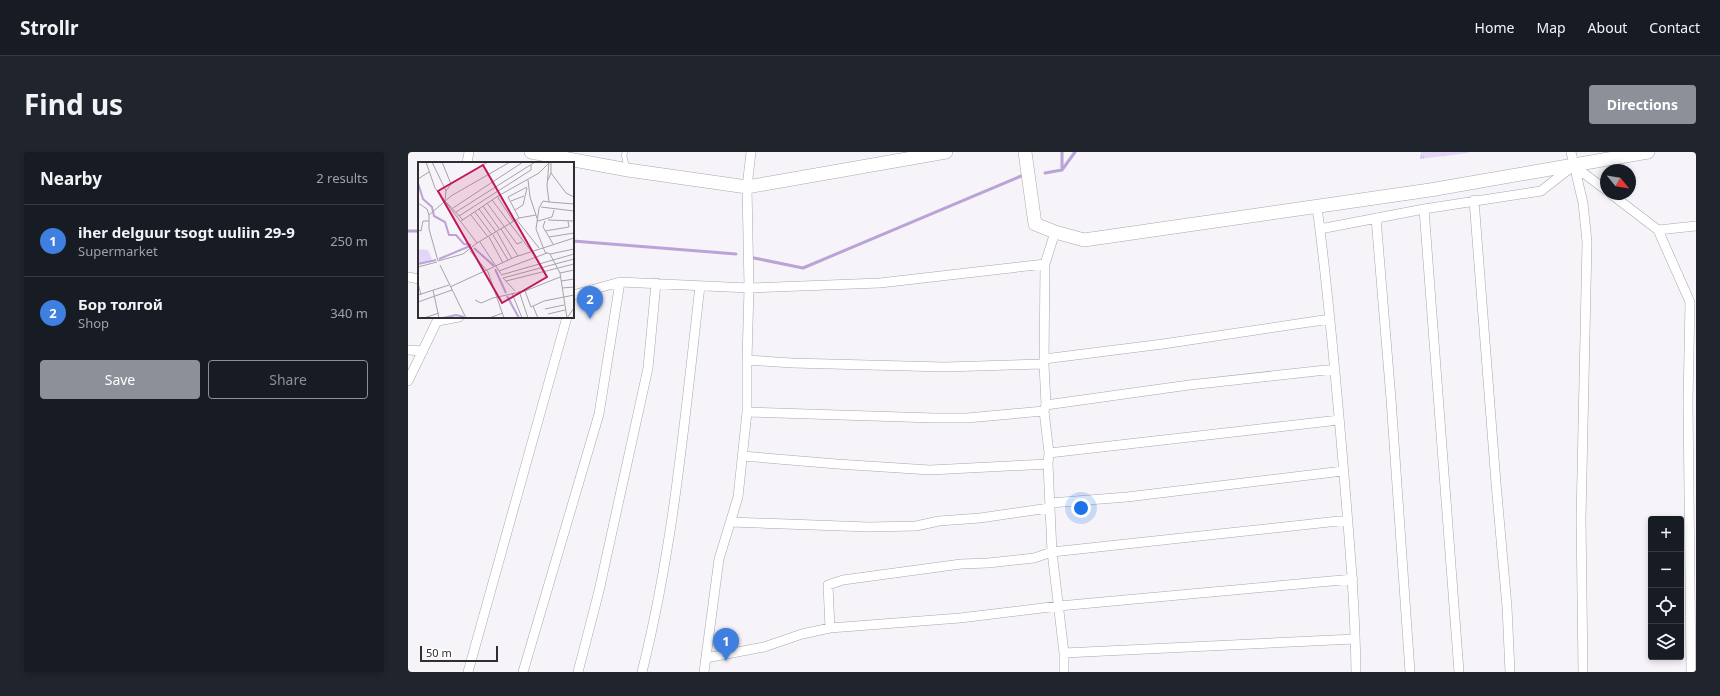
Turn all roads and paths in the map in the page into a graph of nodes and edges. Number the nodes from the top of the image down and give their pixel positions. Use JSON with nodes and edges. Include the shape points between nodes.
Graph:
{"nodes":[{"id":1,"x":470,"y":152,"type":"edge"},
{"id":2,"x":530,"y":152,"type":"edge"},
{"id":3,"x":625,"y":152,"type":"edge"},
{"id":4,"x":751,"y":152,"type":"edge"},
{"id":5,"x":946,"y":152,"type":"edge"},
{"id":6,"x":1025,"y":152,"type":"edge"},
{"id":7,"x":1570,"y":152,"type":"edge"},
{"id":8,"x":1648,"y":152,"type":"edge"},
{"id":9,"x":468,"y":162,"type":"edge"},
{"id":10,"x":1574,"y":166,"type":"junction"},
{"id":11,"x":628,"y":170,"type":"junction"},
{"id":12,"x":1600,"y":186,"type":"edge"},
{"id":13,"x":747,"y":187,"type":"junction"},
{"id":14,"x":1474,"y":200,"type":"junction"},
{"id":15,"x":1619,"y":200,"type":"edge"},
{"id":16,"x":1317,"y":207,"type":"junction"},
{"id":17,"x":1424,"y":209,"type":"junction"},
{"id":18,"x":1376,"y":218,"type":"junction"},
{"id":19,"x":1696,"y":226,"type":"edge"},
{"id":20,"x":1320,"y":229,"type":"junction"},
{"id":21,"x":1658,"y":230,"type":"junction"},
{"id":22,"x":1055,"y":232,"type":"junction"},
{"id":23,"x":1045,"y":264,"type":"junction"},
{"id":24,"x":408,"y":278,"type":"edge"},
{"id":25,"x":418,"y":279,"type":"edge"},
{"id":26,"x":620,"y":282,"type":"junction"},
{"id":27,"x":656,"y":283,"type":"junction"},
{"id":28,"x":700,"y":286,"type":"junction"},
{"id":29,"x":749,"y":288,"type":"junction"},
{"id":30,"x":574,"y":296,"type":"edge"},
{"id":31,"x":1693,"y":303,"type":"edge"},
{"id":32,"x":448,"y":318,"type":"edge"},
{"id":33,"x":567,"y":318,"type":"edge"},
{"id":34,"x":438,"y":319,"type":"edge"},
{"id":35,"x":1330,"y":319,"type":"junction"},
{"id":36,"x":408,"y":350,"type":"edge"},
{"id":37,"x":423,"y":351,"type":"junction"},
{"id":38,"x":746,"y":360,"type":"junction"},
{"id":39,"x":1044,"y":362,"type":"junction"},
{"id":40,"x":1335,"y":370,"type":"junction"},
{"id":41,"x":408,"y":381,"type":"edge"},
{"id":42,"x":1692,"y":402,"type":"edge"},
{"id":43,"x":1045,"y":408,"type":"junction"},
{"id":44,"x":747,"y":412,"type":"junction"},
{"id":45,"x":1339,"y":420,"type":"junction"},
{"id":46,"x":1049,"y":453,"type":"junction"},
{"id":47,"x":742,"y":456,"type":"junction"},
{"id":48,"x":1048,"y":464,"type":"junction"},
{"id":49,"x":1344,"y":471,"type":"junction"},
{"id":50,"x":1050,"y":505,"type":"junction"},
{"id":51,"x":1348,"y":520,"type":"junction"},
{"id":52,"x":731,"y":522,"type":"junction"},
{"id":53,"x":1052,"y":552,"type":"junction"},
{"id":54,"x":1353,"y":579,"type":"junction"},
{"id":55,"x":1059,"y":606,"type":"junction"},
{"id":56,"x":830,"y":628,"type":"junction"},
{"id":57,"x":1694,"y":638,"type":"edge"},
{"id":58,"x":1354,"y":639,"type":"junction"},
{"id":59,"x":1064,"y":653,"type":"junction"},
{"id":60,"x":706,"y":658,"type":"junction"},
{"id":61,"x":468,"y":672,"type":"edge"},
{"id":62,"x":523,"y":672,"type":"edge"},
{"id":63,"x":578,"y":672,"type":"edge"},
{"id":64,"x":642,"y":672,"type":"edge"},
{"id":65,"x":704,"y":672,"type":"edge"},
{"id":66,"x":1064,"y":672,"type":"edge"},
{"id":67,"x":1356,"y":672,"type":"edge"},
{"id":68,"x":1410,"y":672,"type":"edge"},
{"id":69,"x":1459,"y":672,"type":"edge"},
{"id":70,"x":1510,"y":672,"type":"edge"},
{"id":71,"x":1583,"y":672,"type":"edge"},
{"id":72,"x":1690,"y":672,"type":"edge"}],
"edges":[{"from":1,"to":9,"type":"street"},
{"from":2,"to":11,"type":"street"},
{"from":3,"to":11,"type":"lane"},
{"from":4,"to":13,"type":"street"},
{"from":5,"to":13,"type":"street"},
{"from":6,"to":22,"type":"street","via":[[1035,224]]},
{"from":7,"to":10,"type":"street"},
{"from":8,"to":10,"type":"street"},
{"from":10,"to":12,"type":"street"},
{"from":10,"to":14,"type":"street","via":[[1541,191]]},
{"from":10,"to":16,"type":"street"},
{"from":10,"to":71,"type":"street","via":[[1583,203],[1587,242],[1581,519]]},
{"from":11,"to":13,"type":"street"},
{"from":13,"to":29,"type":"street"},
{"from":14,"to":17,"type":"street"},
{"from":14,"to":70,"type":"street","via":[[1507,600]]},
{"from":15,"to":21,"type":"street"},
{"from":16,"to":20,"type":"street"},
{"from":16,"to":22,"type":"street","via":[[1084,240]]},
{"from":17,"to":18,"type":"street"},
{"from":17,"to":69,"type":"street"},
{"from":18,"to":20,"type":"street"},
{"from":18,"to":68,"type":"street"},
{"from":19,"to":21,"type":"street"},
{"from":20,"to":35,"type":"street"},
{"from":21,"to":31,"type":"street"},
{"from":22,"to":23,"type":"street"},
{"from":23,"to":29,"type":"street","via":[[880,283]]},
{"from":23,"to":39,"type":"street"},
{"from":24,"to":25,"type":"street"},
{"from":26,"to":27,"type":"street"},
{"from":26,"to":30,"type":"street"},
{"from":26,"to":62,"type":"street","via":[[599,414]]},
{"from":27,"to":28,"type":"street"},
{"from":27,"to":63,"type":"street","via":[[648,368]]},
{"from":28,"to":29,"type":"street"},
{"from":28,"to":64,"type":"street","via":[[677,486],[650,642]]},
{"from":29,"to":38,"type":"street"},
{"from":31,"to":42,"type":"street"},
{"from":32,"to":34,"type":"street"},
{"from":33,"to":61,"type":"street"},
{"from":34,"to":37,"type":"street"},
{"from":35,"to":39,"type":"street"},
{"from":35,"to":40,"type":"street"},
{"from":36,"to":37,"type":"street"},
{"from":37,"to":41,"type":"street"},
{"from":38,"to":39,"type":"street","via":[[945,367]]},
{"from":38,"to":44,"type":"street"},
{"from":39,"to":43,"type":"street"},
{"from":40,"to":43,"type":"street","via":[[1188,384]]},
{"from":40,"to":45,"type":"street"},
{"from":42,"to":57,"type":"street"},
{"from":43,"to":44,"type":"street","via":[[967,418]]},
{"from":43,"to":46,"type":"street"},
{"from":44,"to":47,"type":"street"},
{"from":45,"to":46,"type":"street"},
{"from":45,"to":49,"type":"street"},
{"from":46,"to":48,"type":"street"},
{"from":47,"to":48,"type":"street","via":[[930,470]]},
{"from":47,"to":52,"type":"street","via":[[738,497]]},
{"from":48,"to":50,"type":"street"},
{"from":49,"to":50,"type":"street"},
{"from":49,"to":51,"type":"street"},
{"from":50,"to":52,"type":"street","via":[[980,518],[939,521],[916,526],[869,527]]},
{"from":50,"to":53,"type":"street"},
{"from":51,"to":53,"type":"street"},
{"from":51,"to":54,"type":"street"},
{"from":52,"to":60,"type":"street","via":[[719,559]]},
{"from":53,"to":55,"type":"street"},
{"from":53,"to":56,"type":"street","via":[[1034,558],[961,564],[843,580],[828,585]]},
{"from":54,"to":55,"type":"street"},
{"from":54,"to":58,"type":"street"},
{"from":55,"to":56,"type":"street","via":[[1012,613]]},
{"from":55,"to":59,"type":"street"},
{"from":56,"to":60,"type":"street","via":[[764,647]]},
{"from":57,"to":72,"type":"street"},
{"from":58,"to":59,"type":"street"},
{"from":58,"to":67,"type":"street"},
{"from":59,"to":66,"type":"street"},
{"from":60,"to":65,"type":"street"}]}
